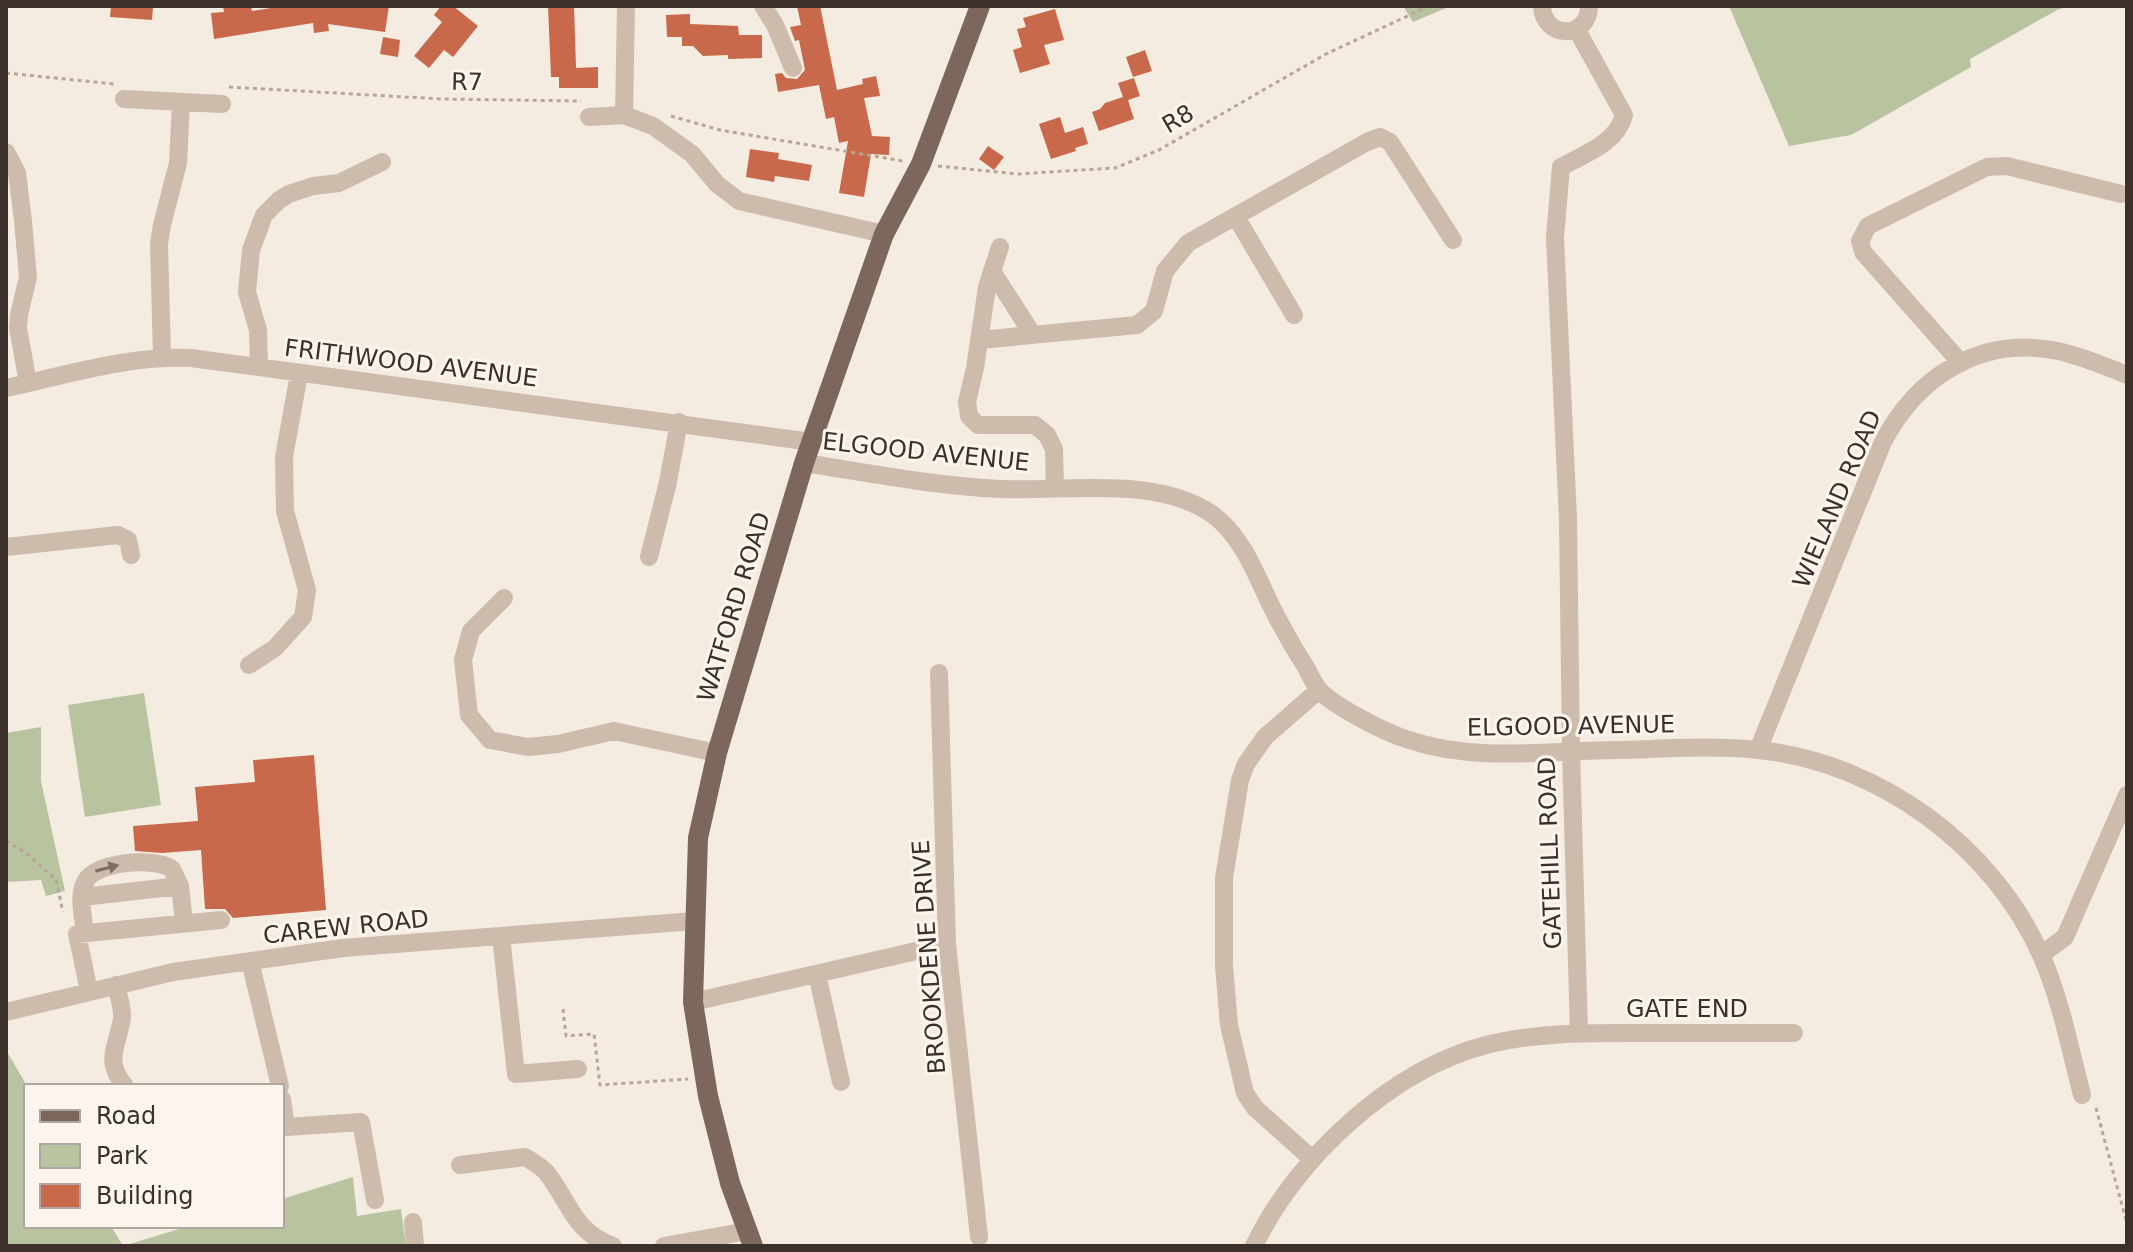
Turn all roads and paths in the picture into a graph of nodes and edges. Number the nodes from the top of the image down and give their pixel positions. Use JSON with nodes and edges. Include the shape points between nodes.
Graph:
{"nodes":[{"id":1,"x":626,"y":6,"type":"edge"},
{"id":2,"x":763,"y":6,"type":"edge"},
{"id":3,"x":980,"y":6,"type":"edge"},
{"id":4,"x":1429,"y":6,"type":"edge"},
{"id":5,"x":1542,"y":6,"type":"edge"},
{"id":6,"x":1589,"y":6,"type":"edge"},
{"id":7,"x":1577,"y":30,"type":"junction"},
{"id":8,"x":793,"y":68,"type":"dead end"},
{"id":9,"x":6,"y":73,"type":"edge"},
{"id":10,"x":124,"y":92,"type":"joint"},
{"id":11,"x":224,"y":96,"type":"joint"},
{"id":12,"x":181,"y":102,"type":"junction"},
{"id":13,"x":589,"y":109,"type":"joint"},
{"id":14,"x":666,"y":114,"type":"dead end"},
{"id":15,"x":624,"y":115,"type":"junction"},
{"id":16,"x":6,"y":152,"type":"edge"},
{"id":17,"x":382,"y":162,"type":"dead end"},
{"id":18,"x":921,"y":164,"type":"junction"},
{"id":19,"x":2121,"y":194,"type":"dead end"},
{"id":20,"x":1236,"y":217,"type":"junction"},
{"id":21,"x":884,"y":234,"type":"junction"},
{"id":22,"x":1453,"y":240,"type":"dead end"},
{"id":23,"x":1000,"y":247,"type":"dead end"},
{"id":24,"x":992,"y":271,"type":"junction"},
{"id":25,"x":1294,"y":315,"type":"dead end"},
{"id":26,"x":1033,"y":335,"type":"junction"},
{"id":27,"x":980,"y":340,"type":"junction"},
{"id":28,"x":162,"y":357,"type":"junction"},
{"id":29,"x":1961,"y":363,"type":"junction"},
{"id":30,"x":259,"y":367,"type":"junction"},
{"id":31,"x":299,"y":374,"type":"junction"},
{"id":32,"x":2127,"y":375,"type":"edge"},
{"id":33,"x":28,"y":383,"type":"junction"},
{"id":34,"x":6,"y":388,"type":"edge"},
{"id":35,"x":679,"y":422,"type":"junction"},
{"id":36,"x":812,"y":442,"type":"junction"},
{"id":37,"x":804,"y":463,"type":"junction"},
{"id":38,"x":1055,"y":488,"type":"junction"},
{"id":39,"x":6,"y":547,"type":"edge"},
{"id":40,"x":131,"y":555,"type":"dead end"},
{"id":41,"x":649,"y":557,"type":"dead end"},
{"id":42,"x":504,"y":598,"type":"dead end"},
{"id":43,"x":249,"y":665,"type":"dead end"},
{"id":44,"x":939,"y":673,"type":"dead end"},
{"id":45,"x":1319,"y":690,"type":"junction"},
{"id":46,"x":1758,"y":750,"type":"junction"},
{"id":47,"x":1571,"y":751,"type":"junction"},
{"id":48,"x":717,"y":753,"type":"junction"},
{"id":49,"x":2127,"y":795,"type":"edge"},
{"id":50,"x":6,"y":841,"type":"edge"},
{"id":51,"x":180,"y":886,"type":"junction"},
{"id":52,"x":82,"y":897,"type":"junction"},
{"id":53,"x":221,"y":920,"type":"dead end"},
{"id":54,"x":695,"y":921,"type":"junction"},
{"id":55,"x":184,"y":922,"type":"junction"},
{"id":56,"x":81,"y":933,"type":"junction"},
{"id":57,"x":501,"y":936,"type":"junction"},
{"id":58,"x":947,"y":944,"type":"junction"},
{"id":59,"x":2041,"y":955,"type":"junction"},
{"id":60,"x":250,"y":961,"type":"junction"},
{"id":61,"x":817,"y":974,"type":"junction"},
{"id":62,"x":116,"y":985,"type":"junction"},
{"id":63,"x":89,"y":991,"type":"junction"},
{"id":64,"x":693,"y":1002,"type":"junction"},
{"id":65,"x":563,"y":1009,"type":"dead end"},
{"id":66,"x":6,"y":1012,"type":"edge"},
{"id":67,"x":1579,"y":1033,"type":"junction"},
{"id":68,"x":1794,"y":1033,"type":"dead end"},
{"id":69,"x":578,"y":1069,"type":"dead end"},
{"id":70,"x":705,"y":1078,"type":"junction"},
{"id":71,"x":841,"y":1082,"type":"dead end"},
{"id":72,"x":123,"y":1084,"type":"edge"},
{"id":73,"x":280,"y":1084,"type":"edge"},
{"id":74,"x":2082,"y":1095,"type":"joint"},
{"id":75,"x":284,"y":1127,"type":"edge"},
{"id":76,"x":1312,"y":1159,"type":"junction"},
{"id":77,"x":460,"y":1165,"type":"dead end"},
{"id":78,"x":375,"y":1200,"type":"dead end"},
{"id":79,"x":413,"y":1222,"type":"dead end"},
{"id":80,"x":2127,"y":1224,"type":"edge"},
{"id":81,"x":979,"y":1237,"type":"dead end"},
{"id":82,"x":750,"y":1239,"type":"edge"},
{"id":83,"x":415,"y":1246,"type":"edge"},
{"id":84,"x":613,"y":1246,"type":"edge"},
{"id":85,"x":664,"y":1246,"type":"edge"},
{"id":86,"x":1254,"y":1246,"type":"edge"}],
"edges":[{"from":1,"to":15,"type":"street"},
{"from":2,"to":8,"type":"street"},
{"from":3,"to":18,"type":"main road","name":"WATFORD ROAD"},
{"from":4,"to":18,"type":"path","name":"R8","via":[[1326,54],[1159,150],[1115,168],[1018,174]]},
{"from":5,"to":7,"type":"street","via":[[1554,29]]},
{"from":6,"to":7,"type":"street","via":[[1587,19]]},
{"from":7,"to":47,"type":"street","name":"GATEHILL ROAD","via":[[1624,115],[1621,128],[1607,142],[1561,167],[1555,238],[1568,519]]},
{"from":9,"to":10,"type":"path"},
{"from":10,"to":12,"type":"street"},
{"from":11,"to":12,"type":"street"},
{"from":11,"to":13,"type":"path","name":"R7","via":[[442,99]]},
{"from":12,"to":28,"type":"street","via":[[178,163],[159,244]]},
{"from":13,"to":15,"type":"street"},
{"from":14,"to":18,"type":"path","via":[[720,130]]},
{"from":15,"to":21,"type":"street","via":[[653,126],[692,154],[739,201]]},
{"from":16,"to":33,"type":"street","via":[[17,173],[24,235],[28,277],[18,328]]},
{"from":17,"to":30,"type":"street","via":[[339,183],[289,194],[264,215],[251,250],[247,292],[258,330]]},
{"from":18,"to":21,"type":"main road","name":"WATFORD ROAD"},
{"from":19,"to":29,"type":"street","via":[[2007,166],[1987,167],[1868,226],[1860,241],[1863,252]]},
{"from":20,"to":22,"type":"street","via":[[1380,137],[1390,142]]},
{"from":20,"to":25,"type":"street"},
{"from":20,"to":26,"type":"street","via":[[1176,255],[1165,271],[1154,311],[1137,325]]},
{"from":21,"to":36,"type":"main road","name":"WATFORD ROAD"},
{"from":23,"to":24,"type":"street"},
{"from":24,"to":26,"type":"street"},
{"from":24,"to":27,"type":"street"},
{"from":26,"to":27,"type":"street"},
{"from":27,"to":38,"type":"street","via":[[969,416],[978,425],[1035,425],[1047,435],[1054,449]]},
{"from":28,"to":30,"type":"street","name":"FRITHWOOD AVENUE"},
{"from":28,"to":33,"type":"street","name":"FRITHWOOD AVENUE"},
{"from":29,"to":32,"type":"street","name":"WIELAND ROAD","via":[[1995,351],[2035,348],[2074,355]]},
{"from":29,"to":46,"type":"street","name":"WIELAND ROAD","via":[[1920,389],[1895,418]]},
{"from":30,"to":31,"type":"street","name":"FRITHWOOD AVENUE"},
{"from":31,"to":35,"type":"street","name":"FRITHWOOD AVENUE"},
{"from":31,"to":43,"type":"street","via":[[284,457],[284,497],[307,590],[303,617],[275,648]]},
{"from":33,"to":34,"type":"street","name":"FRITHWOOD AVENUE"},
{"from":35,"to":36,"type":"street","name":"FRITHWOOD AVENUE"},
{"from":35,"to":41,"type":"street"},
{"from":36,"to":37,"type":"main road","name":"WATFORD ROAD"},
{"from":37,"to":38,"type":"street","name":"ELGOOD AVENUE","via":[[1001,489]]},
{"from":37,"to":48,"type":"main road","name":"WATFORD ROAD"},
{"from":38,"to":45,"type":"street","name":"ELGOOD AVENUE","via":[[1148,491],[1209,512],[1228,527],[1251,562],[1279,625]]},
{"from":39,"to":40,"type":"street","via":[[118,535],[128,540]]},
{"from":42,"to":48,"type":"street","via":[[471,631],[463,660],[469,715],[490,740],[528,747],[614,731]]},
{"from":44,"to":58,"type":"street","name":"BROOKDENE DRIVE"},
{"from":45,"to":47,"type":"street","name":"ELGOOD AVENUE","via":[[1368,723],[1409,741],[1455,751]]},
{"from":45,"to":76,"type":"street","via":[[1265,737],[1246,764],[1224,878],[1229,1025],[1245,1093]]},
{"from":46,"to":47,"type":"street","name":"ELGOOD AVENUE"},
{"from":46,"to":59,"type":"street","name":"ELGOOD AVENUE","via":[[1845,771],[1929,818],[1991,876]]},
{"from":47,"to":67,"type":"street","name":"GATEHILL ROAD"},
{"from":48,"to":54,"type":"main road","name":"WATFORD ROAD","via":[[698,838]]},
{"from":49,"to":59,"type":"street","via":[[2065,937]]},
{"from":50,"to":56,"type":"path","via":[[56,880],[63,913]]},
{"from":51,"to":52,"type":"street"},
{"from":52,"to":51,"type":"street","one_way":true,"via":[[84,882],[109,866],[157,862],[172,869]]},
{"from":51,"to":55,"type":"street"},
{"from":52,"to":56,"type":"street"},
{"from":53,"to":55,"type":"street"},
{"from":54,"to":57,"type":"street","name":"CAREW ROAD"},
{"from":54,"to":64,"type":"main road","name":"WATFORD ROAD"},
{"from":55,"to":56,"type":"street"},
{"from":56,"to":63,"type":"street"},
{"from":57,"to":60,"type":"street","name":"CAREW ROAD"},
{"from":57,"to":69,"type":"street","via":[[516,1074]]},
{"from":58,"to":61,"type":"street"},
{"from":58,"to":81,"type":"street","name":"BROOKDENE DRIVE"},
{"from":59,"to":74,"type":"street","name":"ELGOOD AVENUE"},
{"from":60,"to":62,"type":"street","name":"CAREW ROAD"},
{"from":60,"to":73,"type":"street"},
{"from":61,"to":64,"type":"street"},
{"from":61,"to":71,"type":"street"},
{"from":62,"to":63,"type":"street","name":"CAREW ROAD"},
{"from":62,"to":72,"type":"street","via":[[122,1015],[112,1053]]},
{"from":63,"to":66,"type":"street","name":"CAREW ROAD"},
{"from":64,"to":70,"type":"main road","name":"WATFORD ROAD"},
{"from":65,"to":70,"type":"path","via":[[566,1036],[594,1034],[600,1085]]},
{"from":67,"to":68,"type":"street","name":"GATE END"},
{"from":67,"to":76,"type":"street","via":[[1485,1045],[1429,1069],[1353,1119]]},
{"from":70,"to":82,"type":"main road","name":"WATFORD ROAD","via":[[730,1183]]},
{"from":74,"to":80,"type":"path","via":[[2095,1106]]},
{"from":75,"to":78,"type":"street","via":[[361,1122]]},
{"from":76,"to":86,"type":"street"},
{"from":77,"to":84,"type":"street","via":[[525,1157],[543,1169],[571,1215]]},
{"from":79,"to":83,"type":"street"},
{"from":82,"to":85,"type":"street"}]}
